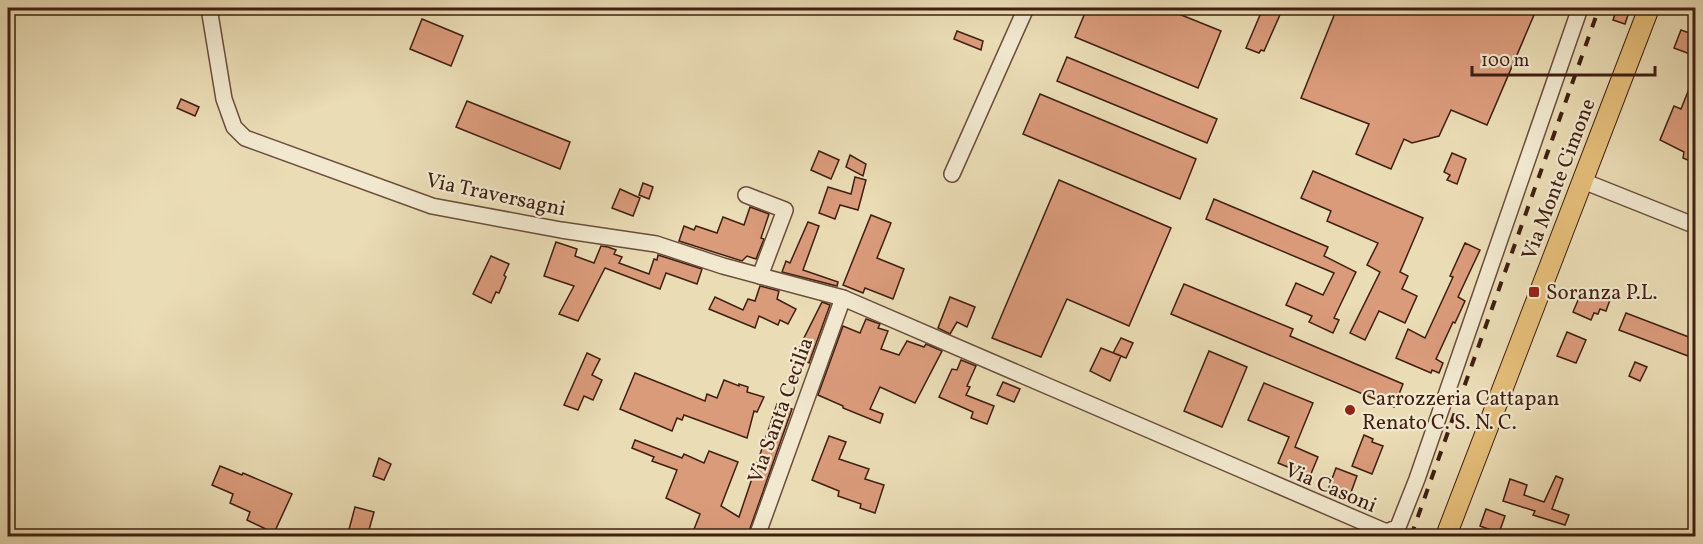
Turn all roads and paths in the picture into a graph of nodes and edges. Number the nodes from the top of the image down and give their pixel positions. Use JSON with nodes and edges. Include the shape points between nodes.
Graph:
{"nodes":[{"id":1,"x":209,"y":8,"type":"edge"},
{"id":2,"x":1026,"y":8,"type":"edge"},
{"id":3,"x":1580,"y":8,"type":"edge"},
{"id":4,"x":1649,"y":8,"type":"edge"},
{"id":5,"x":952,"y":174,"type":"dead end"},
{"id":6,"x":1583,"y":181,"type":"junction"},
{"id":7,"x":746,"y":195,"type":"dead end"},
{"id":8,"x":1695,"y":226,"type":"edge"},
{"id":9,"x":760,"y":276,"type":"junction"},
{"id":10,"x":843,"y":298,"type":"junction"},
{"id":11,"x":757,"y":537,"type":"edge"},
{"id":12,"x":1446,"y":537,"type":"edge"}],
"edges":[{"from":1,"to":9,"type":"street","name":"Via Traversagni","via":[[224,99],[234,127],[245,138],[432,206],[656,244]]},
{"from":2,"to":5,"type":"street"},
{"from":3,"to":10,"type":"street","name":"Via Casoni","via":[[1417,479],[1401,522],[1389,531],[1306,499]]},
{"from":4,"to":6,"type":"main road","name":"Via Monte Cimone"},
{"from":6,"to":8,"type":"street"},
{"from":6,"to":12,"type":"main road","name":"Via Monte Cimone"},
{"from":7,"to":9,"type":"street","via":[[785,210]]},
{"from":9,"to":10,"type":"street","name":"Via Traversagni"},
{"from":10,"to":11,"type":"street","name":"Via Santa Cecilia"}]}
